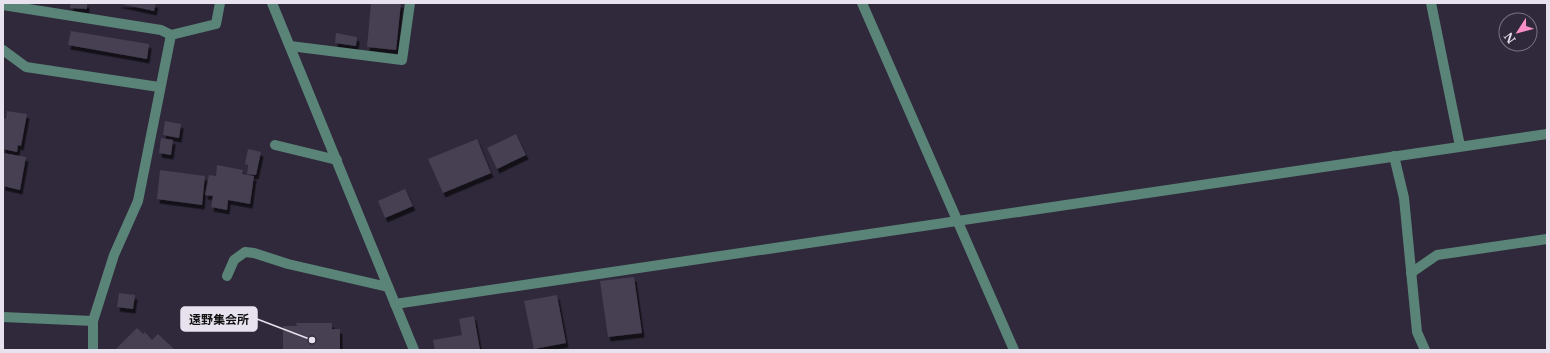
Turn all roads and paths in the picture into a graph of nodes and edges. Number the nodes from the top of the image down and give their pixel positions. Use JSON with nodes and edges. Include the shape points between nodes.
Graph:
{"nodes":[{"id":1,"x":220,"y":3,"type":"edge"},
{"id":2,"x":272,"y":3,"type":"edge"},
{"id":3,"x":410,"y":3,"type":"edge"},
{"id":4,"x":862,"y":3,"type":"edge"},
{"id":5,"x":1431,"y":3,"type":"edge"},
{"id":6,"x":3,"y":5,"type":"edge"},
{"id":7,"x":171,"y":35,"type":"junction"},
{"id":8,"x":290,"y":46,"type":"junction"},
{"id":9,"x":3,"y":50,"type":"edge"},
{"id":10,"x":159,"y":88,"type":"junction"},
{"id":11,"x":1547,"y":134,"type":"edge"},
{"id":12,"x":275,"y":145,"type":"dead end"},
{"id":13,"x":1460,"y":146,"type":"junction"},
{"id":14,"x":1394,"y":156,"type":"junction"},
{"id":15,"x":337,"y":160,"type":"junction"},
{"id":16,"x":957,"y":221,"type":"junction"},
{"id":17,"x":1547,"y":239,"type":"edge"},
{"id":18,"x":1411,"y":273,"type":"junction"},
{"id":19,"x":227,"y":276,"type":"dead end"},
{"id":20,"x":388,"y":287,"type":"junction"},
{"id":21,"x":395,"y":304,"type":"junction"},
{"id":22,"x":3,"y":317,"type":"edge"},
{"id":23,"x":93,"y":321,"type":"junction"},
{"id":24,"x":93,"y":350,"type":"edge"},
{"id":25,"x":414,"y":350,"type":"edge"},
{"id":26,"x":1014,"y":350,"type":"edge"},
{"id":27,"x":1425,"y":350,"type":"edge"}],
"edges":[{"from":1,"to":7,"type":"street","via":[[216,24]]},
{"from":2,"to":8,"type":"street"},
{"from":3,"to":8,"type":"street","via":[[402,60]]},
{"from":4,"to":16,"type":"street"},
{"from":5,"to":13,"type":"street"},
{"from":6,"to":7,"type":"street","via":[[161,30]]},
{"from":7,"to":10,"type":"street"},
{"from":8,"to":15,"type":"street"},
{"from":9,"to":10,"type":"street","via":[[26,67]]},
{"from":10,"to":23,"type":"street","via":[[138,201],[114,255]]},
{"from":11,"to":13,"type":"street"},
{"from":12,"to":15,"type":"street"},
{"from":13,"to":14,"type":"street"},
{"from":14,"to":16,"type":"street"},
{"from":14,"to":18,"type":"street","via":[[1404,198]]},
{"from":15,"to":20,"type":"street"},
{"from":16,"to":21,"type":"street"},
{"from":16,"to":26,"type":"street"},
{"from":17,"to":18,"type":"street","via":[[1437,255]]},
{"from":18,"to":27,"type":"street","via":[[1417,332]]},
{"from":19,"to":20,"type":"street","via":[[234,260],[245,252],[254,252],[288,264]]},
{"from":20,"to":21,"type":"street"},
{"from":21,"to":25,"type":"street"},
{"from":22,"to":23,"type":"street"},
{"from":23,"to":24,"type":"street"}]}
